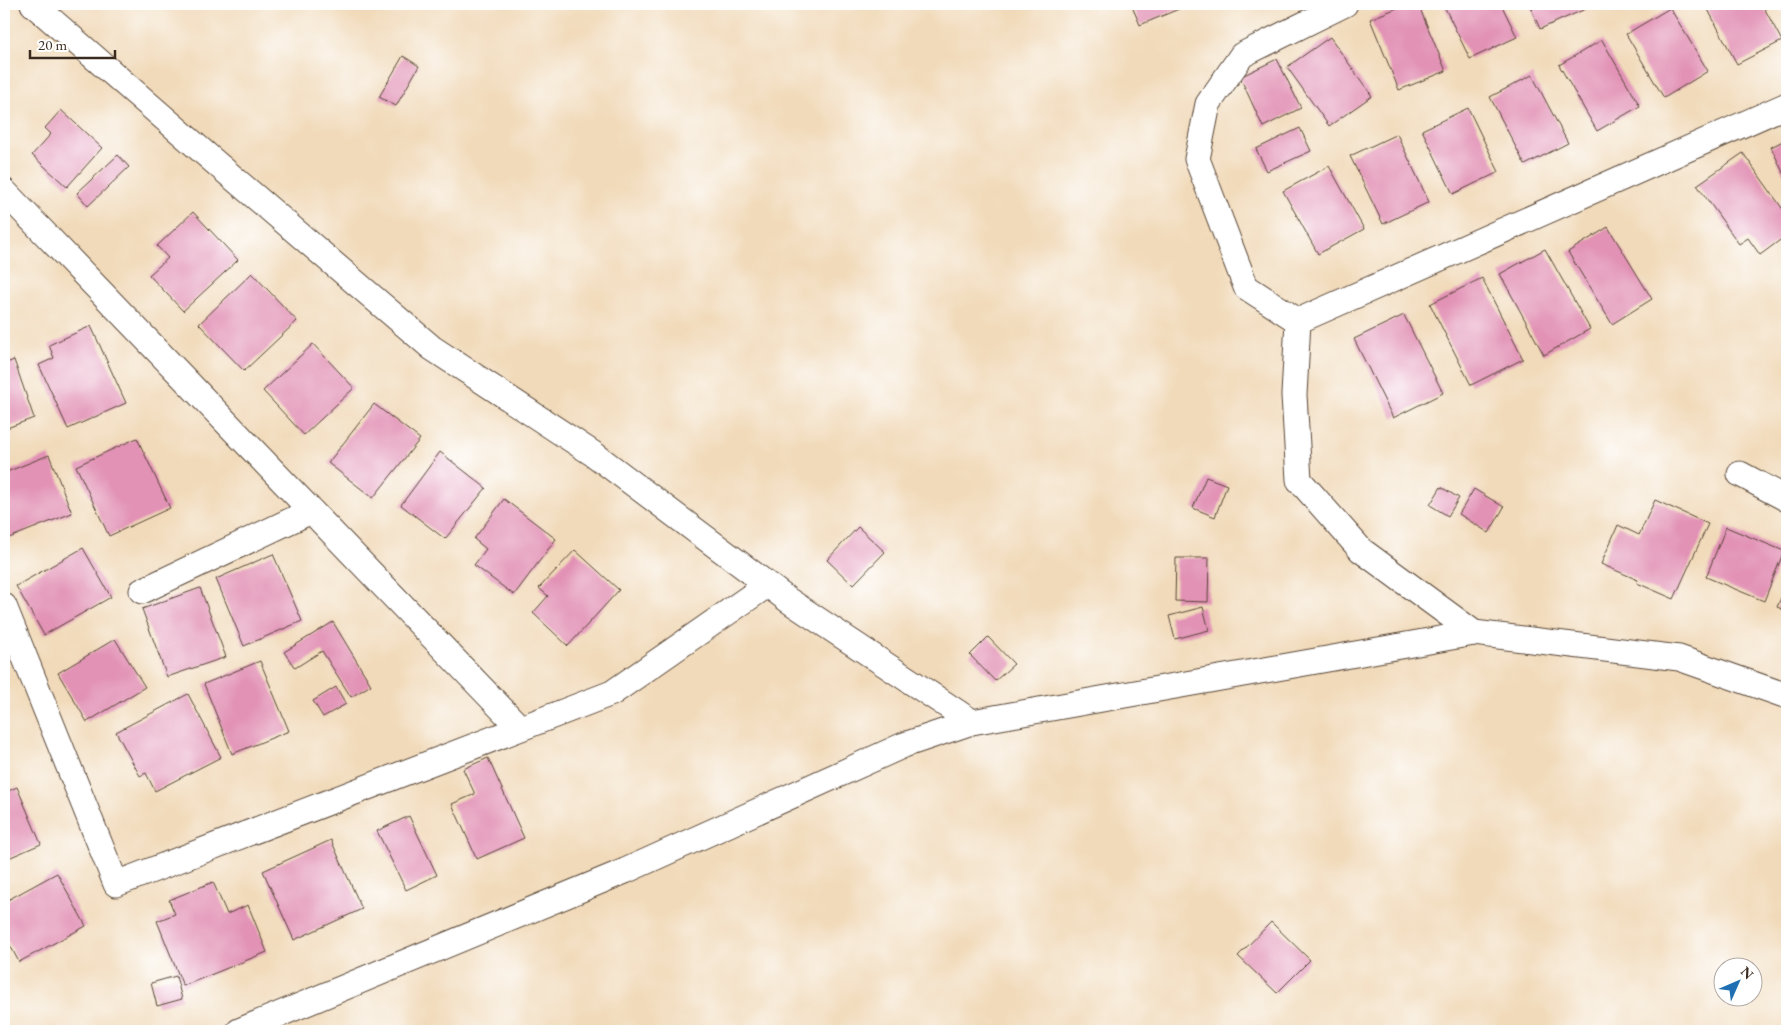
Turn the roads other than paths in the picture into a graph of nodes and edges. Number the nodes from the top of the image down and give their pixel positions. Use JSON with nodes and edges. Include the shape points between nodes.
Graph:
{"nodes":[{"id":1,"x":33,"y":4,"type":"edge"},
{"id":2,"x":1345,"y":4,"type":"edge"},
{"id":3,"x":1787,"y":105,"type":"edge"},
{"id":4,"x":4,"y":191,"type":"edge"},
{"id":5,"x":1298,"y":322,"type":"junction"},
{"id":6,"x":1740,"y":474,"type":"dead end"},
{"id":7,"x":1787,"y":499,"type":"edge"},
{"id":8,"x":311,"y":511,"type":"junction"},
{"id":9,"x":767,"y":585,"type":"junction"},
{"id":10,"x":142,"y":591,"type":"dead end"},
{"id":11,"x":4,"y":606,"type":"edge"},
{"id":12,"x":1474,"y":633,"type":"junction"},
{"id":13,"x":1787,"y":696,"type":"edge"},
{"id":14,"x":972,"y":722,"type":"junction"},
{"id":15,"x":520,"y":728,"type":"junction"},
{"id":16,"x":239,"y":1031,"type":"edge"}],
"edges":[{"from":1,"to":9,"type":"street","via":[[432,348],[595,455]]},
{"from":2,"to":5,"type":"street","via":[[1242,55],[1208,104],[1197,159],[1246,287]]},
{"from":3,"to":5,"type":"street"},
{"from":4,"to":8,"type":"street"},
{"from":5,"to":12,"type":"street","via":[[1294,394],[1299,480],[1360,550]]},
{"from":6,"to":7,"type":"street"},
{"from":8,"to":10,"type":"street"},
{"from":8,"to":15,"type":"street"},
{"from":9,"to":14,"type":"street"},
{"from":9,"to":15,"type":"street","via":[[612,692]]},
{"from":11,"to":15,"type":"street","via":[[116,884]]},
{"from":12,"to":13,"type":"street","via":[[1679,658]]},
{"from":12,"to":14,"type":"street"},
{"from":14,"to":16,"type":"street","via":[[904,745],[625,871]]}]}
